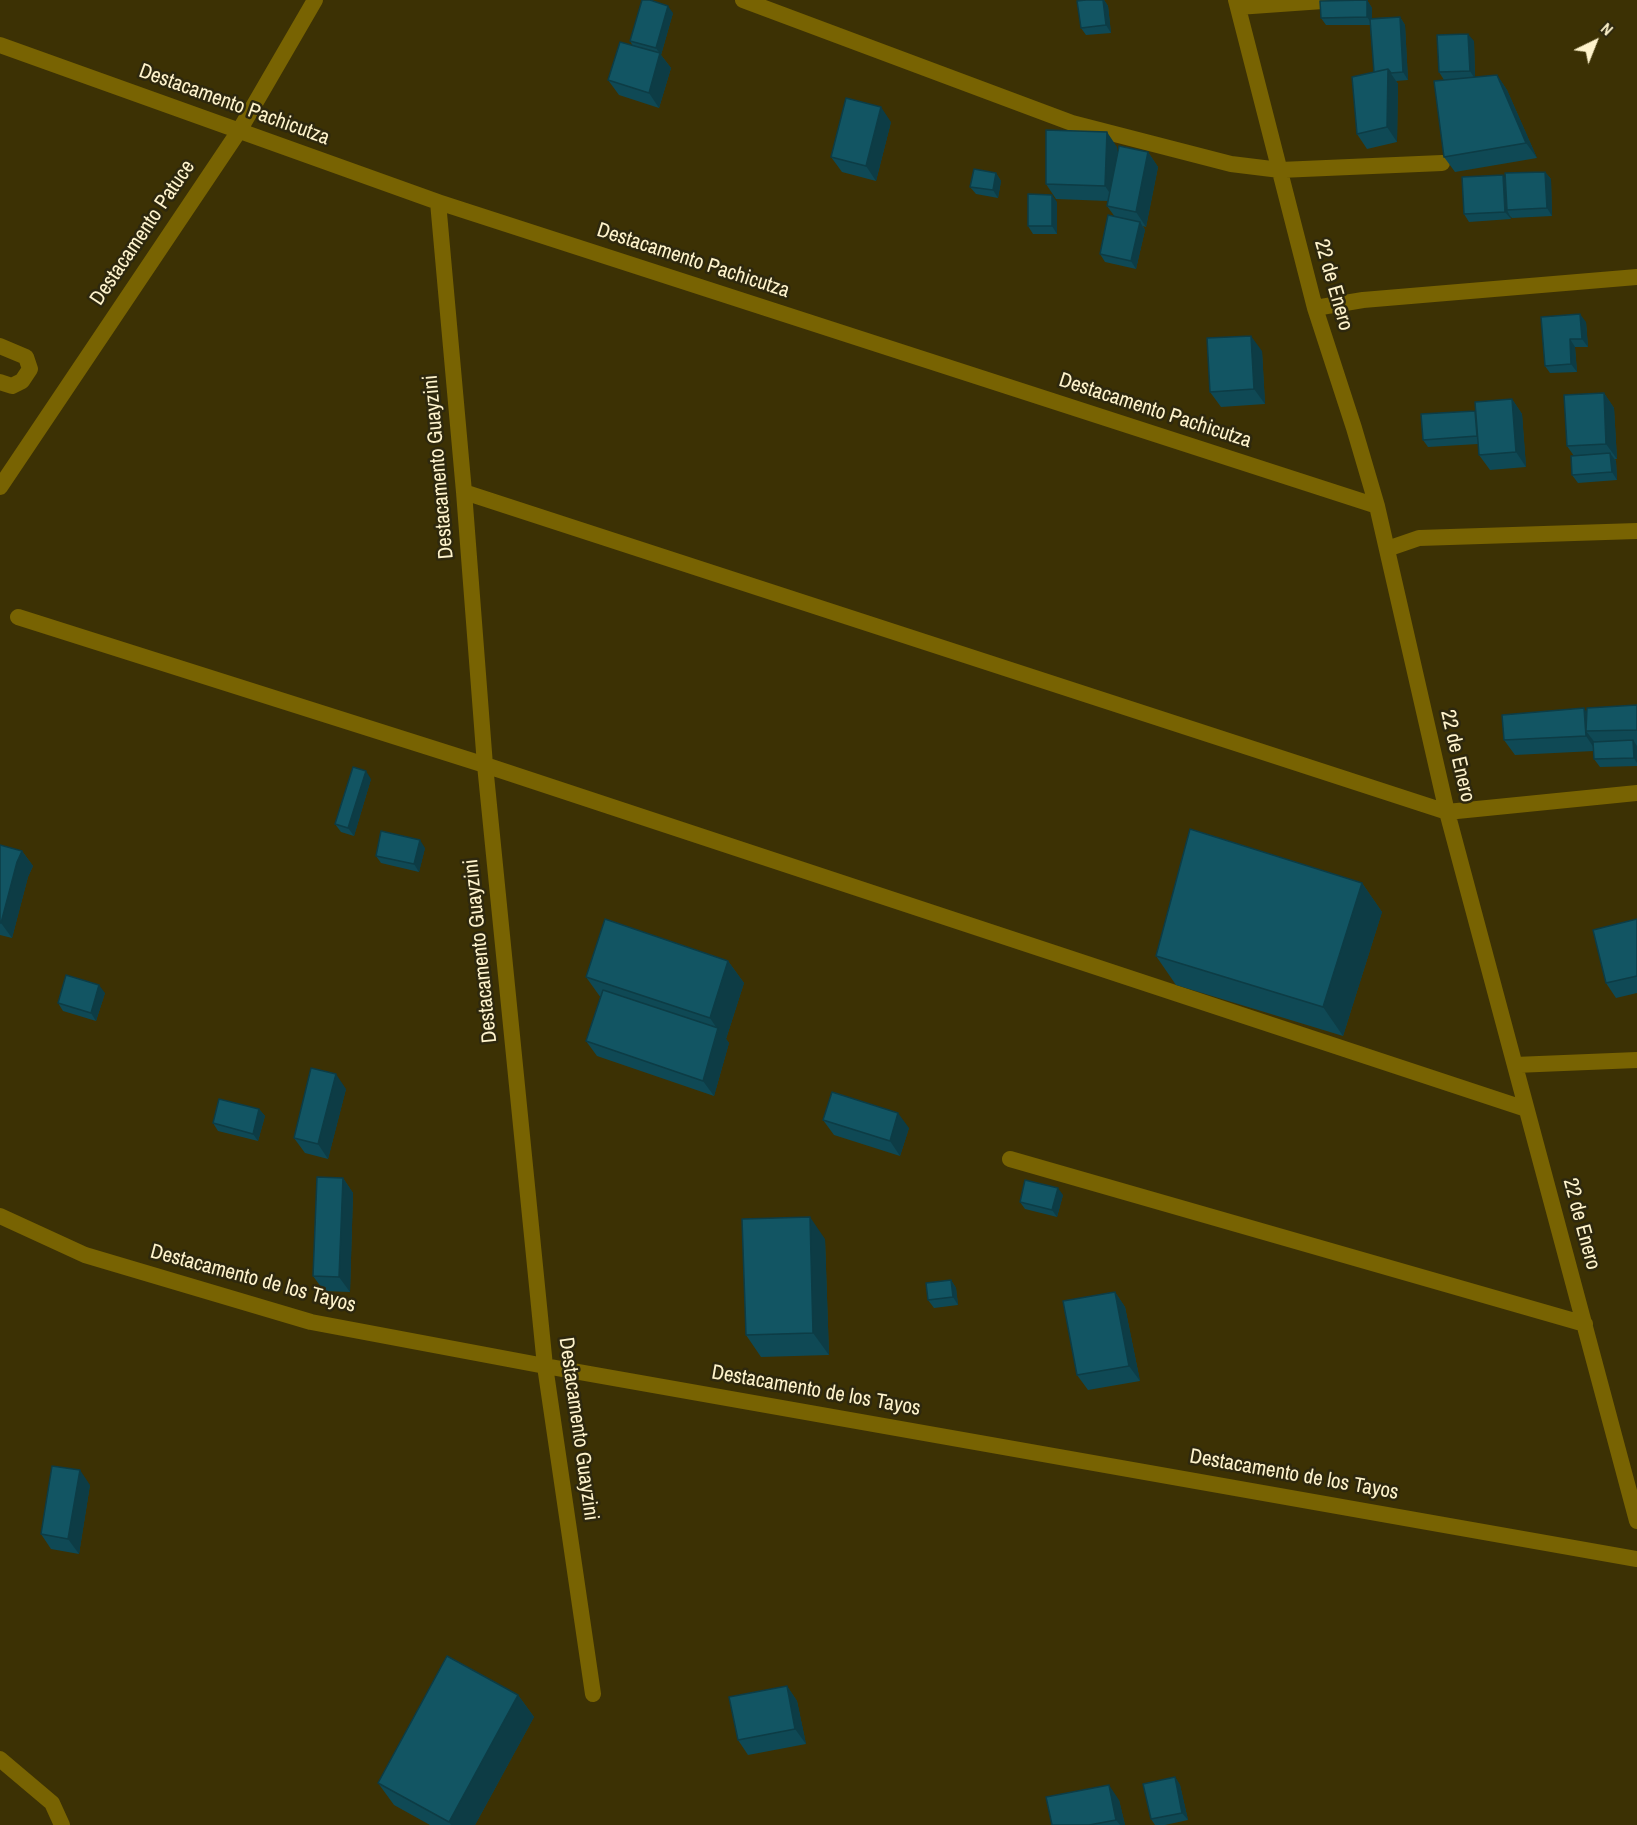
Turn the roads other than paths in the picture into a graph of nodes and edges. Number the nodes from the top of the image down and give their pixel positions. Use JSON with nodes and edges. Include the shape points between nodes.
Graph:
{"nodes":[{"id":1,"x":315,"y":0,"type":"edge"},
{"id":2,"x":743,"y":0,"type":"edge"},
{"id":3,"x":1337,"y":0,"type":"edge"},
{"id":4,"x":1237,"y":4,"type":"edge"},
{"id":5,"x":0,"y":45,"type":"edge"},
{"id":6,"x":239,"y":131,"type":"junction"},
{"id":7,"x":1442,"y":164,"type":"edge"},
{"id":8,"x":1280,"y":170,"type":"junction"},
{"id":9,"x":438,"y":202,"type":"junction"},
{"id":10,"x":1637,"y":277,"type":"edge"},
{"id":11,"x":1315,"y":308,"type":"junction"},
{"id":12,"x":0,"y":346,"type":"edge"},
{"id":13,"x":0,"y":382,"type":"edge"},
{"id":14,"x":0,"y":487,"type":"edge"},
{"id":15,"x":464,"y":492,"type":"junction"},
{"id":16,"x":1377,"y":506,"type":"junction"},
{"id":17,"x":1637,"y":531,"type":"edge"},
{"id":18,"x":1387,"y":549,"type":"junction"},
{"id":19,"x":18,"y":616,"type":"dead end"},
{"id":20,"x":485,"y":765,"type":"junction"},
{"id":21,"x":1637,"y":793,"type":"edge"},
{"id":22,"x":1447,"y":812,"type":"junction"},
{"id":23,"x":1637,"y":1060,"type":"edge"},
{"id":24,"x":1515,"y":1065,"type":"junction"},
{"id":25,"x":1526,"y":1109,"type":"junction"},
{"id":26,"x":1010,"y":1159,"type":"dead end"},
{"id":27,"x":0,"y":1216,"type":"edge"},
{"id":28,"x":1585,"y":1324,"type":"junction"},
{"id":29,"x":545,"y":1366,"type":"junction"},
{"id":30,"x":1637,"y":1521,"type":"edge"},
{"id":31,"x":1637,"y":1559,"type":"edge"},
{"id":32,"x":593,"y":1694,"type":"dead end"},
{"id":33,"x":0,"y":1759,"type":"edge"},
{"id":34,"x":62,"y":1825,"type":"edge"}],
"edges":[{"from":1,"to":6,"type":"street","name":"Destacamento Patuce"},
{"from":2,"to":8,"type":"street","via":[[1072,123],[1231,164]]},
{"from":3,"to":4,"type":"street"},
{"from":4,"to":8,"type":"street","name":"22 de Enero"},
{"from":5,"to":6,"type":"street","name":"Destacamento Pachicutza"},
{"from":6,"to":9,"type":"street","name":"Destacamento Pachicutza"},
{"from":6,"to":14,"type":"street","name":"Destacamento Patuce"},
{"from":7,"to":8,"type":"street"},
{"from":8,"to":11,"type":"street","name":"22 de Enero"},
{"from":9,"to":15,"type":"street","name":"Destacamento Guayzini"},
{"from":9,"to":16,"type":"street","name":"Destacamento Pachicutza"},
{"from":10,"to":11,"type":"street","via":[[1363,300]]},
{"from":11,"to":16,"type":"street","name":"22 de Enero"},
{"from":12,"to":13,"type":"street","via":[[26,357],[30,369],[22,381],[12,386]]},
{"from":15,"to":20,"type":"street","name":"Destacamento Guayzini"},
{"from":15,"to":22,"type":"street"},
{"from":16,"to":18,"type":"street","name":"22 de Enero"},
{"from":17,"to":18,"type":"street","via":[[1419,538]]},
{"from":18,"to":22,"type":"street","name":"22 de Enero"},
{"from":19,"to":20,"type":"street"},
{"from":20,"to":25,"type":"street"},
{"from":20,"to":29,"type":"street","name":"Destacamento Guayzini"},
{"from":21,"to":22,"type":"street"},
{"from":22,"to":24,"type":"street","name":"22 de Enero"},
{"from":23,"to":24,"type":"street"},
{"from":24,"to":25,"type":"street","name":"22 de Enero"},
{"from":25,"to":28,"type":"street","name":"22 de Enero"},
{"from":26,"to":28,"type":"street"},
{"from":27,"to":29,"type":"street","name":"Destacamento de los Tayos","via":[[85,1256],[311,1322]]},
{"from":28,"to":30,"type":"street","name":"22 de Enero"},
{"from":29,"to":31,"type":"street","name":"Destacamento de los Tayos"},
{"from":29,"to":32,"type":"street","name":"Destacamento Guayzini"},
{"from":33,"to":34,"type":"street","via":[[52,1803]]}]}
